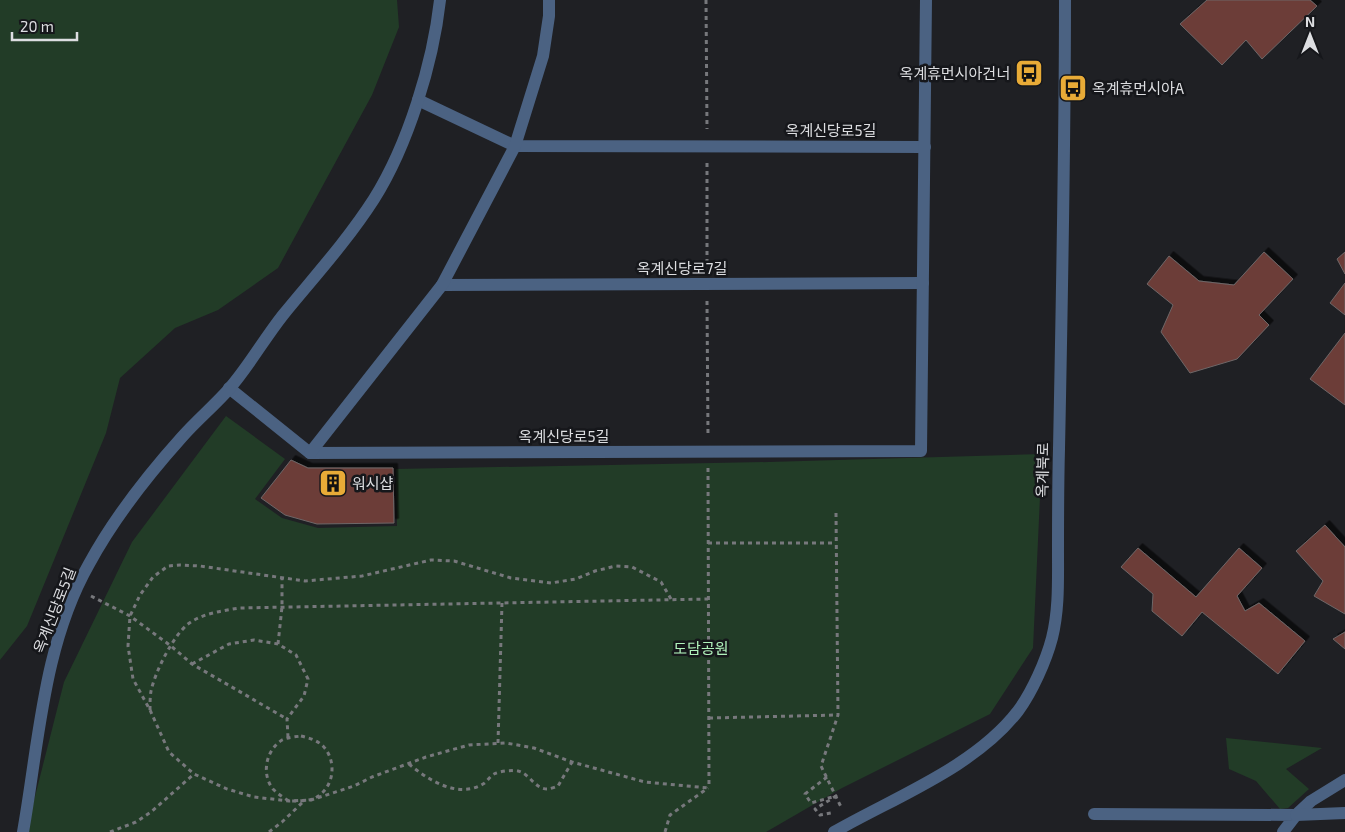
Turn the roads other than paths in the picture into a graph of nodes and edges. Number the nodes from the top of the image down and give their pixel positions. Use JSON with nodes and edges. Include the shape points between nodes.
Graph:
{"nodes":[{"id":1,"x":440,"y":0,"type":"edge"},
{"id":2,"x":549,"y":0,"type":"edge"},
{"id":3,"x":926,"y":0,"type":"edge"},
{"id":4,"x":1065,"y":0,"type":"edge"},
{"id":5,"x":418,"y":100,"type":"junction"},
{"id":6,"x":515,"y":146,"type":"junction"},
{"id":7,"x":925,"y":147,"type":"junction"},
{"id":8,"x":923,"y":283,"type":"junction"},
{"id":9,"x":442,"y":285,"type":"junction"},
{"id":10,"x":229,"y":388,"type":"junction"},
{"id":11,"x":310,"y":453,"type":"junction"},
{"id":12,"x":1345,"y":780,"type":"edge"},
{"id":13,"x":1094,"y":814,"type":"dead end"},
{"id":14,"x":1345,"y":814,"type":"edge"},
{"id":15,"x":1296,"y":815,"type":"junction"},
{"id":16,"x":23,"y":832,"type":"edge"},
{"id":17,"x":834,"y":832,"type":"edge"},
{"id":18,"x":1283,"y":832,"type":"edge"}],
"edges":[{"from":1,"to":5,"type":"street","name":"옥계신당로5길","via":[[434,43]]},
{"from":2,"to":6,"type":"street","via":[[543,56]]},
{"from":3,"to":7,"type":"street"},
{"from":4,"to":17,"type":"street","name":"옥계북로","via":[[1058,591],[1052,639],[1040,672],[1024,701],[1003,730],[981,750]]},
{"from":5,"to":6,"type":"street","name":"옥계신당로5길"},
{"from":5,"to":10,"type":"street","name":"옥계신당로5길","via":[[398,154],[375,198],[333,257],[282,316]]},
{"from":6,"to":7,"type":"street","name":"옥계신당로5길"},
{"from":6,"to":9,"type":"street"},
{"from":7,"to":8,"type":"street"},
{"from":8,"to":9,"type":"street","name":"옥계신당로7길"},
{"from":8,"to":11,"type":"street","name":"옥계신당로5길","via":[[921,451]]},
{"from":9,"to":11,"type":"street"},
{"from":10,"to":11,"type":"street"},
{"from":10,"to":16,"type":"street","name":"옥계신당로5길","via":[[141,485],[88,564],[51,659]]},
{"from":12,"to":15,"type":"street"},
{"from":13,"to":15,"type":"street"},
{"from":14,"to":15,"type":"street"},
{"from":15,"to":18,"type":"street"}]}
